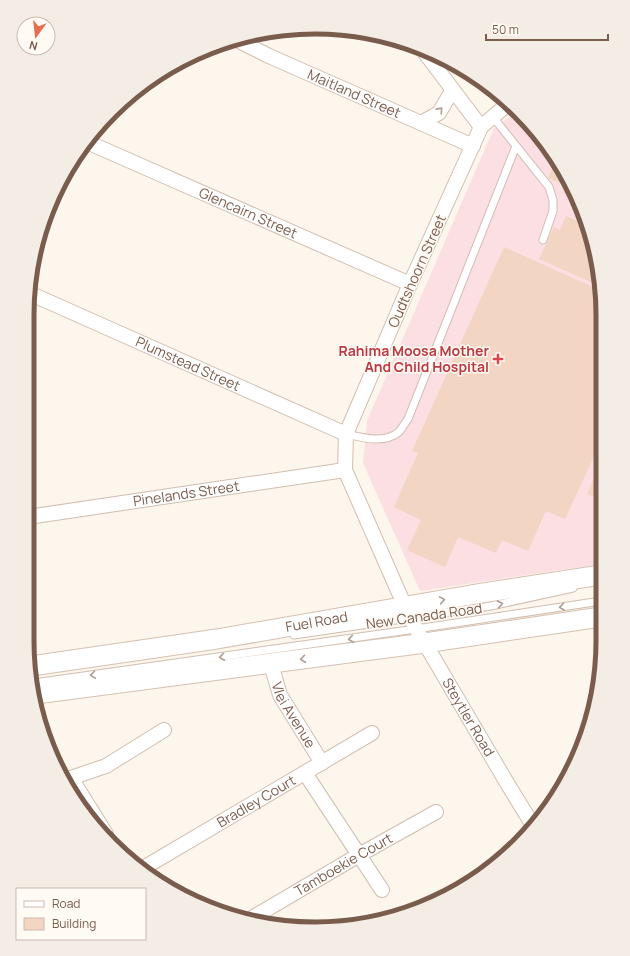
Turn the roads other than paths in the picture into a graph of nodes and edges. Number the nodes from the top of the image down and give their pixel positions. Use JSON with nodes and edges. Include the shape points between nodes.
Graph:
{"nodes":[{"id":1,"x":244,"y":43,"type":"edge"},
{"id":2,"x":428,"y":58,"type":"edge"},
{"id":3,"x":452,"y":91,"type":"junction"},
{"id":4,"x":504,"y":107,"type":"edge"},
{"id":5,"x":493,"y":117,"type":"junction"},
{"id":6,"x":421,"y":123,"type":"junction"},
{"id":7,"x":480,"y":127,"type":"junction"},
{"id":8,"x":92,"y":144,"type":"edge"},
{"id":9,"x":473,"y":146,"type":"junction"},
{"id":10,"x":516,"y":146,"type":"junction"},
{"id":11,"x":543,"y":240,"type":"dead end"},
{"id":12,"x":410,"y":284,"type":"junction"},
{"id":13,"x":35,"y":296,"type":"edge"},
{"id":14,"x":346,"y":434,"type":"junction"},
{"id":15,"x":344,"y":470,"type":"junction"},
{"id":16,"x":34,"y":516,"type":"edge"},
{"id":17,"x":596,"y":576,"type":"edge"},
{"id":18,"x":581,"y":587,"type":"dead end"},
{"id":19,"x":596,"y":602,"type":"edge"},
{"id":20,"x":596,"y":617,"type":"edge"},
{"id":21,"x":414,"y":624,"type":"junction"},
{"id":22,"x":285,"y":636,"type":"dead end"},
{"id":23,"x":230,"y":644,"type":"dead end"},
{"id":24,"x":271,"y":664,"type":"junction"},
{"id":25,"x":35,"y":665,"type":"edge"},
{"id":26,"x":36,"y":671,"type":"edge"},
{"id":27,"x":37,"y":683,"type":"edge"},
{"id":28,"x":39,"y":694,"type":"edge"},
{"id":29,"x":164,"y":730,"type":"dead end"},
{"id":30,"x":372,"y":733,"type":"dead end"},
{"id":31,"x":322,"y":763,"type":"junction"},
{"id":32,"x":305,"y":774,"type":"junction"},
{"id":33,"x":70,"y":778,"type":"edge"},
{"id":34,"x":436,"y":812,"type":"dead end"},
{"id":35,"x":530,"y":821,"type":"edge"},
{"id":36,"x":359,"y":855,"type":"junction"},
{"id":37,"x":147,"y":866,"type":"edge"},
{"id":38,"x":382,"y":890,"type":"dead end"},
{"id":39,"x":256,"y":916,"type":"edge"}],
"edges":[{"from":1,"to":6,"type":"street","name":"Maitland Street"},
{"from":2,"to":3,"type":"street"},
{"from":6,"to":3,"type":"street","one_way":true,"via":[[439,113]]},
{"from":3,"to":7,"type":"street"},
{"from":4,"to":5,"type":"street"},
{"from":5,"to":7,"type":"street"},
{"from":5,"to":10,"type":"lane"},
{"from":6,"to":9,"type":"street","name":"Maitland Street"},
{"from":7,"to":9,"type":"street","name":"Oudtshoorn Street"},
{"from":8,"to":12,"type":"street","name":"Glencairn Street"},
{"from":9,"to":12,"type":"street","name":"Oudtshoorn Street"},
{"from":10,"to":11,"type":"lane","via":[[549,187],[553,200],[553,212]]},
{"from":10,"to":14,"type":"lane","via":[[408,419],[400,431],[378,440]]},
{"from":12,"to":14,"type":"street","name":"Oudtshoorn Street"},
{"from":13,"to":14,"type":"street","name":"Plumstead Street"},
{"from":14,"to":15,"type":"street","name":"Oudtshoorn Street"},
{"from":15,"to":16,"type":"street","name":"Pinelands Street"},
{"from":15,"to":21,"type":"street","name":"Oudtshoorn Street"},
{"from":21,"to":17,"type":"main road","name":"Fuel Road","one_way":true},
{"from":21,"to":18,"type":"lane","name":"New Canada Road","one_way":true},
{"from":19,"to":21,"type":"lane","name":"New Canada Road","one_way":true},
{"from":20,"to":21,"type":"main road","name":"Fuel Road"},
{"from":21,"to":22,"type":"lane","name":"New Canada Road"},
{"from":21,"to":24,"type":"main road","name":"Fuel Road","one_way":true},
{"from":21,"to":25,"type":"main road","name":"Fuel Road","via":[[217,638]]},
{"from":21,"to":27,"type":"lane","name":"New Canada Road","one_way":true},
{"from":21,"to":35,"type":"street","name":"Steytler Road"},
{"from":23,"to":26,"type":"lane"},
{"from":24,"to":28,"type":"main road","name":"Fuel Road"},
{"from":24,"to":31,"type":"street","name":"Vlei Avenue","via":[[280,695]]},
{"from":29,"to":33,"type":"street","via":[[106,766]]},
{"from":30,"to":31,"type":"street","name":"Bradley Court"},
{"from":31,"to":32,"type":"street","name":"Bradley Court"},
{"from":32,"to":36,"type":"street"},
{"from":32,"to":37,"type":"street","name":"Bradley Court"},
{"from":34,"to":36,"type":"street","name":"Tamboekie Court"},
{"from":36,"to":38,"type":"street"},
{"from":36,"to":39,"type":"street","name":"Tamboekie Court"}]}
